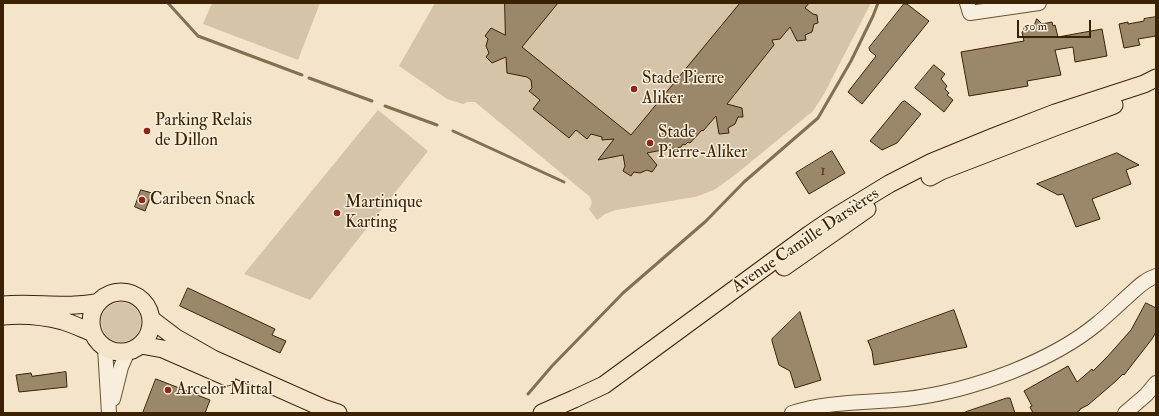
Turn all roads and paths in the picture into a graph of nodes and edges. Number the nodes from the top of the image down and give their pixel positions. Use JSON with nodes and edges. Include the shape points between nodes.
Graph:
{"nodes":[{"id":1,"x":1039,"y":3,"type":"edge"},
{"id":2,"x":968,"y":8,"type":"edge"},
{"id":3,"x":1156,"y":78,"type":"edge"},
{"id":4,"x":1156,"y":89,"type":"edge"},
{"id":5,"x":1156,"y":276,"type":"edge"},
{"id":6,"x":99,"y":302,"type":"junction"},
{"id":7,"x":3,"y":305,"type":"edge"},
{"id":8,"x":3,"y":316,"type":"edge"},
{"id":9,"x":151,"y":319,"type":"junction"},
{"id":10,"x":93,"y":333,"type":"junction"},
{"id":11,"x":105,"y":348,"type":"junction"},
{"id":12,"x":135,"y":348,"type":"junction"},
{"id":13,"x":1156,"y":383,"type":"edge"},
{"id":14,"x":109,"y":413,"type":"edge"},
{"id":15,"x":306,"y":413,"type":"edge"},
{"id":16,"x":338,"y":413,"type":"edge"},
{"id":17,"x":542,"y":413,"type":"edge"},
{"id":18,"x":571,"y":413,"type":"edge"},
{"id":19,"x":792,"y":413,"type":"edge"},
{"id":20,"x":1125,"y":413,"type":"edge"}],
"edges":[{"from":1,"to":2,"type":"street"},
{"from":3,"to":17,"type":"main road","name":"Avenue Camille Darsières","via":[[993,137],[932,162],[889,184],[823,225],[604,385]]},
{"from":4,"to":18,"type":"main road","name":"Avenue Camille Darsières","via":[[941,171],[876,203],[612,392]]},
{"from":5,"to":19,"type":"street","via":[[1144,281],[1077,339],[1036,361],[985,382],[936,395],[838,403]]},
{"from":6,"to":7,"type":"main road","via":[[71,306]]},
{"from":6,"to":9,"type":"main road","via":[[112,294],[130,294],[146,305]]},
{"from":6,"to":10,"type":"main road","via":[[92,316]]},
{"from":8,"to":10,"type":"main road","via":[[52,318]]},
{"from":9,"to":12,"type":"main road","via":[[147,337]]},
{"from":9,"to":16,"type":"main road","via":[[176,338],[213,359]]},
{"from":10,"to":11,"type":"main road"},
{"from":11,"to":12,"type":"main road","via":[[120,352]]},
{"from":11,"to":14,"type":"street"},
{"from":12,"to":14,"type":"street","via":[[121,367]]},
{"from":12,"to":15,"type":"main road","via":[[163,349]]},
{"from":13,"to":20,"type":"street"}]}
